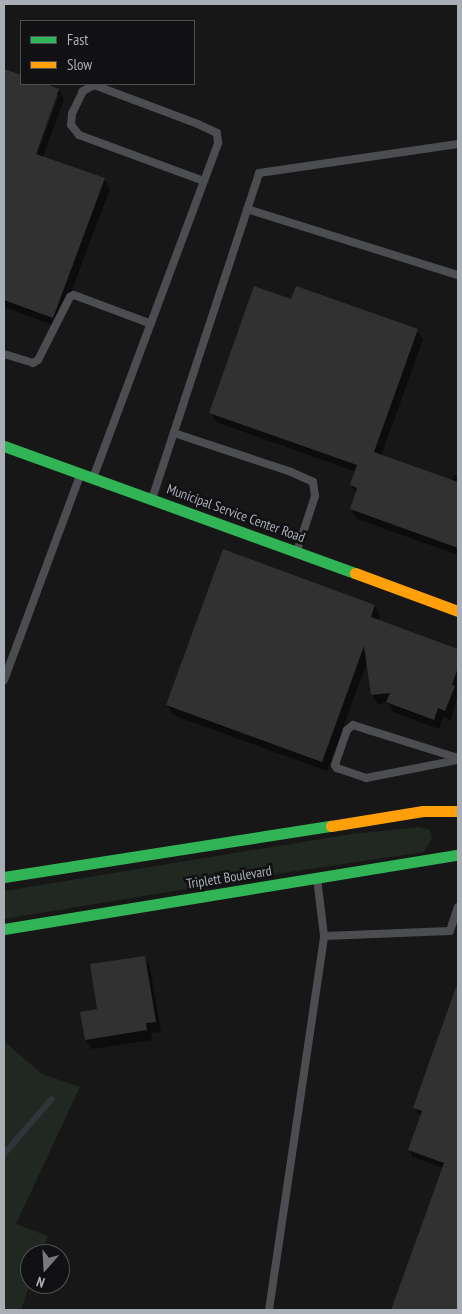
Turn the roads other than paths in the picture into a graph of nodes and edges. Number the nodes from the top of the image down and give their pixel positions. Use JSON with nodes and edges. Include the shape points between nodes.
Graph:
{"nodes":[{"id":1,"x":458,"y":144,"type":"edge"},
{"id":2,"x":204,"y":181,"type":"junction"},
{"id":3,"x":247,"y":209,"type":"junction"},
{"id":4,"x":458,"y":275,"type":"edge"},
{"id":5,"x":151,"y":324,"type":"junction"},
{"id":6,"x":4,"y":354,"type":"edge"},
{"id":7,"x":174,"y":434,"type":"junction"},
{"id":8,"x":4,"y":446,"type":"edge"},
{"id":9,"x":81,"y":474,"type":"junction"},
{"id":10,"x":93,"y":478,"type":"junction"},
{"id":11,"x":152,"y":499,"type":"junction"},
{"id":12,"x":297,"y":551,"type":"junction"},
{"id":13,"x":458,"y":611,"type":"edge"},
{"id":14,"x":4,"y":680,"type":"edge"},
{"id":15,"x":458,"y":759,"type":"edge"},
{"id":16,"x":458,"y":811,"type":"edge"},
{"id":17,"x":458,"y":855,"type":"edge"},
{"id":18,"x":4,"y":877,"type":"edge"},
{"id":19,"x":317,"y":878,"type":"junction"},
{"id":20,"x":458,"y":907,"type":"edge"},
{"id":21,"x":4,"y":929,"type":"edge"},
{"id":22,"x":324,"y":936,"type":"junction"},
{"id":23,"x":269,"y":1310,"type":"edge"}],
"edges":[{"from":1,"to":3,"type":"lane","via":[[259,173]]},
{"from":2,"to":2,"type":"lane","via":[[218,143],[217,133],[94,85],[83,92],[72,114],[72,126],[79,135]]},
{"from":2,"to":5,"type":"lane"},
{"from":3,"to":4,"type":"lane"},
{"from":3,"to":7,"type":"lane"},
{"from":5,"to":6,"type":"lane","via":[[74,295],[38,360],[33,363]]},
{"from":5,"to":10,"type":"lane"},
{"from":7,"to":11,"type":"lane"},
{"from":7,"to":12,"type":"lane","via":[[313,482],[315,496]]},
{"from":8,"to":9,"type":"main road","name":"Municipal Service Center Road"},
{"from":9,"to":10,"type":"main road","name":"Municipal Service Center Road"},
{"from":9,"to":14,"type":"lane"},
{"from":10,"to":11,"type":"main road","name":"Municipal Service Center Road"},
{"from":11,"to":12,"type":"main road","name":"Municipal Service Center Road"},
{"from":12,"to":13,"type":"main road","name":"Municipal Service Center Road"},
{"from":15,"to":15,"type":"lane","via":[[366,778],[335,765],[347,730],[354,725]]},
{"from":16,"to":18,"type":"main road","via":[[381,816]]},
{"from":17,"to":19,"type":"main road","name":"Triplett Boulevard"},
{"from":19,"to":21,"type":"main road","name":"Triplett Boulevard"},
{"from":19,"to":22,"type":"lane"},
{"from":20,"to":22,"type":"lane","via":[[450,931]]},
{"from":22,"to":23,"type":"lane"}]}
